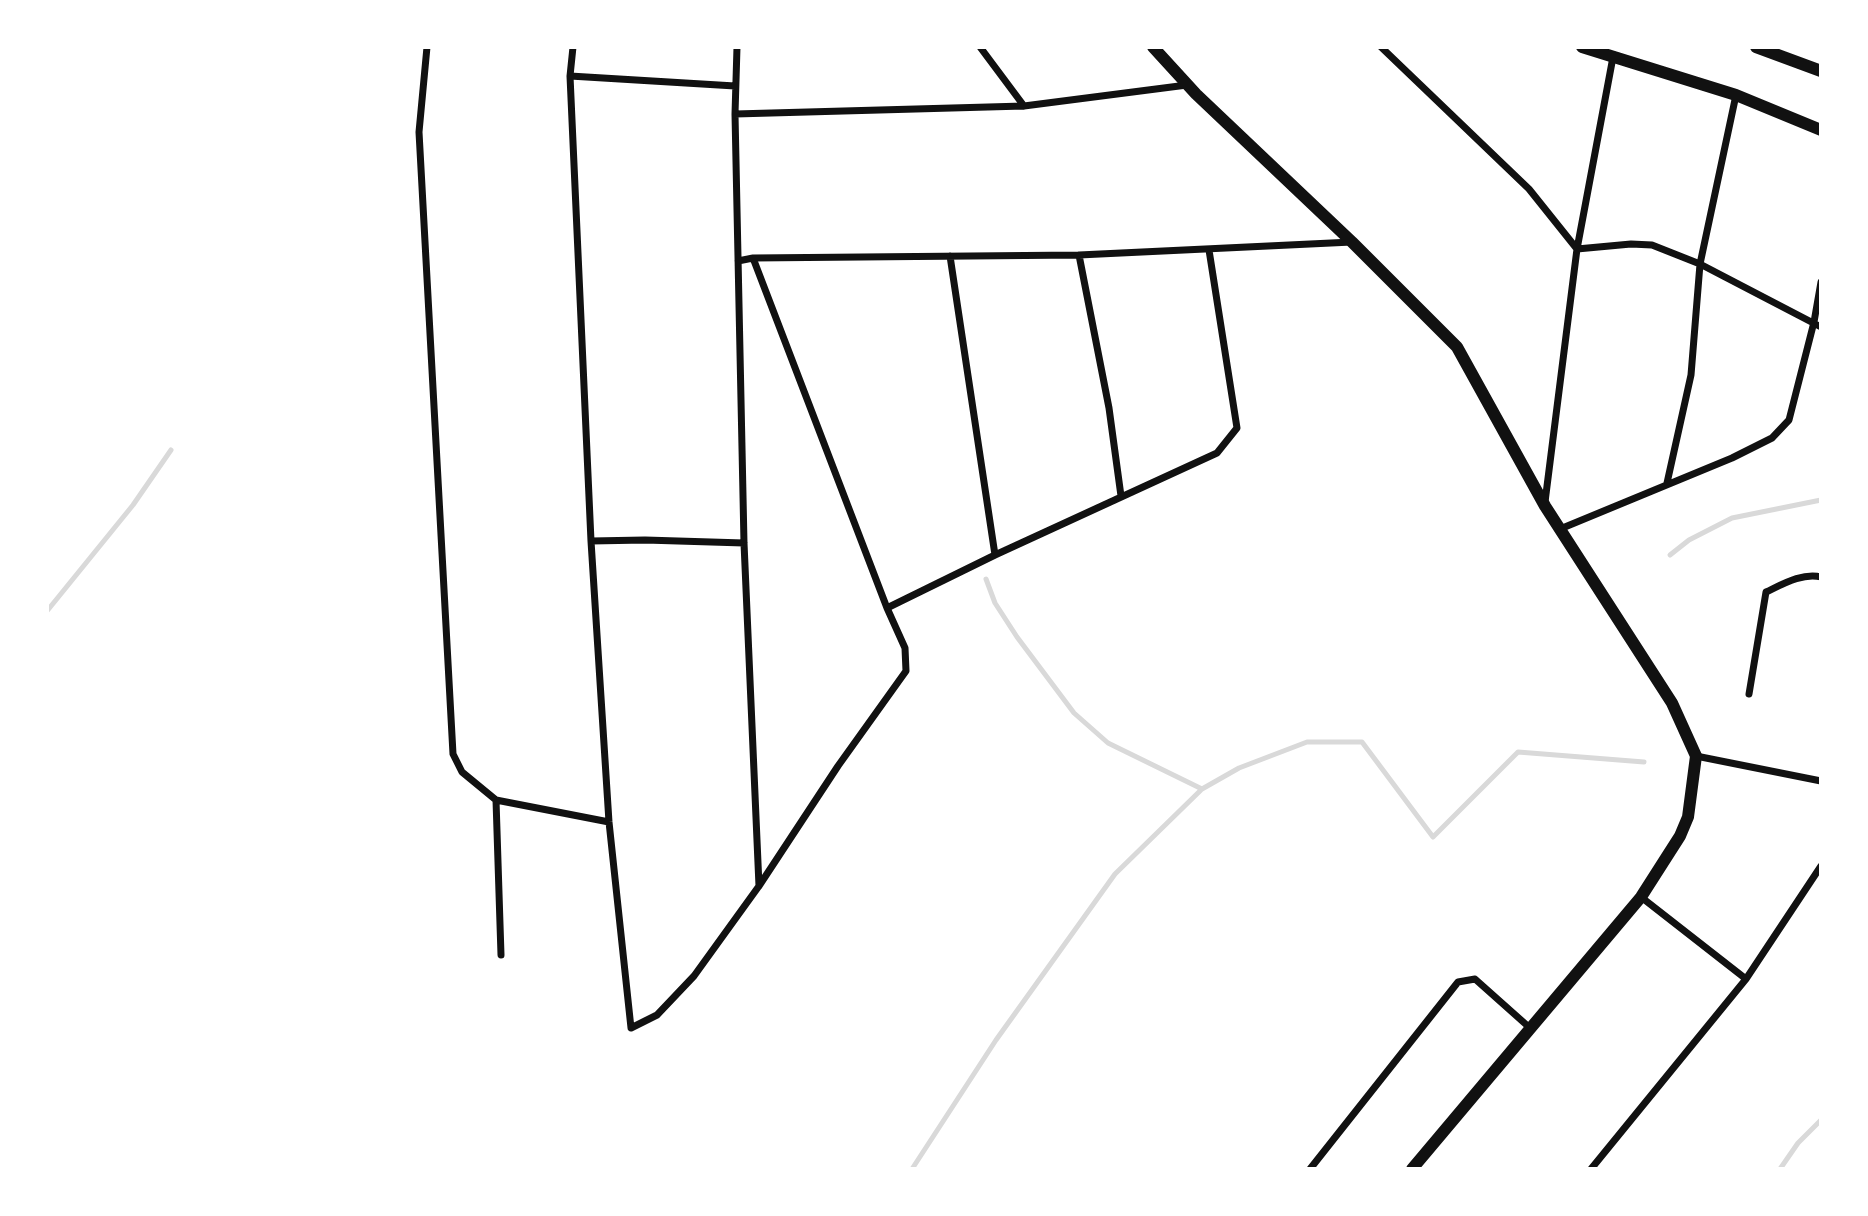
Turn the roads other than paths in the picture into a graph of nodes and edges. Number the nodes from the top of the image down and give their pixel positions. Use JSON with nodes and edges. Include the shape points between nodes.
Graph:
{"nodes":[{"id":1,"x":427,"y":47,"type":"edge"},
{"id":2,"x":573,"y":47,"type":"edge"},
{"id":3,"x":737,"y":47,"type":"edge"},
{"id":4,"x":980,"y":47,"type":"edge"},
{"id":5,"x":1153,"y":47,"type":"edge"},
{"id":6,"x":1381,"y":47,"type":"edge"},
{"id":7,"x":1582,"y":47,"type":"edge"},
{"id":8,"x":1756,"y":47,"type":"edge"},
{"id":9,"x":1613,"y":57,"type":"junction"},
{"id":10,"x":1821,"y":71,"type":"edge"},
{"id":11,"x":570,"y":76,"type":"junction"},
{"id":12,"x":1188,"y":85,"type":"junction"},
{"id":13,"x":736,"y":86,"type":"junction"},
{"id":14,"x":1736,"y":95,"type":"junction"},
{"id":15,"x":1024,"y":106,"type":"junction"},
{"id":16,"x":734,"y":114,"type":"junction"},
{"id":17,"x":1821,"y":130,"type":"edge"},
{"id":18,"x":1352,"y":242,"type":"junction"},
{"id":19,"x":1577,"y":248,"type":"junction"},
{"id":20,"x":1209,"y":250,"type":"junction"},
{"id":21,"x":1079,"y":255,"type":"junction"},
{"id":22,"x":950,"y":256,"type":"junction"},
{"id":23,"x":753,"y":258,"type":"junction"},
{"id":24,"x":738,"y":261,"type":"junction"},
{"id":25,"x":1700,"y":264,"type":"junction"},
{"id":26,"x":1821,"y":282,"type":"edge"},
{"id":27,"x":1817,"y":324,"type":"edge"},
{"id":28,"x":1667,"y":483,"type":"junction"},
{"id":29,"x":1121,"y":496,"type":"junction"},
{"id":30,"x":1545,"y":506,"type":"junction"},
{"id":31,"x":1560,"y":529,"type":"junction"},
{"id":32,"x":591,"y":541,"type":"junction"},
{"id":33,"x":744,"y":543,"type":"junction"},
{"id":34,"x":995,"y":555,"type":"junction"},
{"id":35,"x":1821,"y":577,"type":"edge"},
{"id":36,"x":887,"y":608,"type":"junction"},
{"id":37,"x":1749,"y":694,"type":"dead end"},
{"id":38,"x":1696,"y":756,"type":"junction"},
{"id":39,"x":1821,"y":782,"type":"edge"},
{"id":40,"x":496,"y":800,"type":"junction"},
{"id":41,"x":610,"y":822,"type":"junction"},
{"id":42,"x":1821,"y":866,"type":"edge"},
{"id":43,"x":759,"y":886,"type":"junction"},
{"id":44,"x":1640,"y":897,"type":"junction"},
{"id":45,"x":502,"y":955,"type":"dead end"},
{"id":46,"x":1746,"y":979,"type":"junction"},
{"id":47,"x":1530,"y":1028,"type":"junction"},
{"id":48,"x":1310,"y":1169,"type":"edge"},
{"id":49,"x":1412,"y":1169,"type":"edge"},
{"id":50,"x":1591,"y":1169,"type":"edge"}],
"edges":[{"from":1,"to":40,"type":"street","via":[[419,132],[453,754],[462,772]]},
{"from":2,"to":11,"type":"street"},
{"from":3,"to":13,"type":"street"},
{"from":4,"to":15,"type":"street"},
{"from":5,"to":12,"type":"street"},
{"from":6,"to":19,"type":"street","via":[[1529,189]]},
{"from":7,"to":9,"type":"street"},
{"from":8,"to":10,"type":"street"},
{"from":9,"to":14,"type":"street"},
{"from":9,"to":19,"type":"street"},
{"from":11,"to":13,"type":"street"},
{"from":11,"to":32,"type":"street"},
{"from":12,"to":15,"type":"street"},
{"from":12,"to":18,"type":"street"},
{"from":13,"to":16,"type":"street"},
{"from":14,"to":17,"type":"street"},
{"from":14,"to":25,"type":"street"},
{"from":15,"to":16,"type":"street"},
{"from":16,"to":24,"type":"street"},
{"from":18,"to":20,"type":"street"},
{"from":18,"to":30,"type":"street","via":[[1457,347]]},
{"from":19,"to":25,"type":"street","via":[[1652,245]]},
{"from":19,"to":30,"type":"street"},
{"from":20,"to":21,"type":"street"},
{"from":20,"to":29,"type":"street","via":[[1237,428],[1217,453]]},
{"from":21,"to":22,"type":"street"},
{"from":21,"to":29,"type":"street"},
{"from":22,"to":23,"type":"street"},
{"from":22,"to":34,"type":"street"},
{"from":23,"to":24,"type":"street"},
{"from":23,"to":36,"type":"street"},
{"from":24,"to":33,"type":"street"},
{"from":25,"to":27,"type":"street"},
{"from":25,"to":28,"type":"street","via":[[1691,375]]},
{"from":26,"to":27,"type":"street"},
{"from":27,"to":28,"type":"street","via":[[1789,421],[1772,438]]},
{"from":28,"to":31,"type":"street"},
{"from":29,"to":34,"type":"street"},
{"from":30,"to":31,"type":"street"},
{"from":31,"to":38,"type":"street","via":[[1672,703]]},
{"from":32,"to":33,"type":"street"},
{"from":32,"to":41,"type":"street"},
{"from":33,"to":43,"type":"street"},
{"from":34,"to":36,"type":"street"},
{"from":35,"to":37,"type":"street","via":[[1803,578],[1766,592]]},
{"from":36,"to":43,"type":"street","via":[[905,648],[906,671]]},
{"from":38,"to":39,"type":"street"},
{"from":38,"to":44,"type":"street","via":[[1688,817]]},
{"from":40,"to":41,"type":"street"},
{"from":40,"to":45,"type":"street"},
{"from":41,"to":43,"type":"street","via":[[631,1028],[657,1015],[694,976]]},
{"from":42,"to":46,"type":"street"},
{"from":44,"to":46,"type":"street"},
{"from":44,"to":47,"type":"street"},
{"from":46,"to":50,"type":"street"},
{"from":47,"to":48,"type":"street","via":[[1475,979],[1458,982]]},
{"from":47,"to":49,"type":"street"}]}
